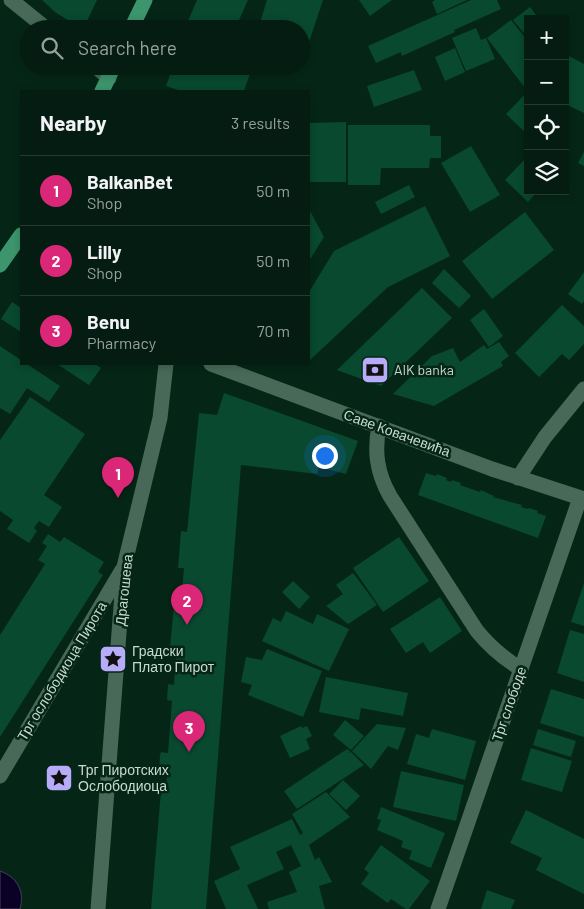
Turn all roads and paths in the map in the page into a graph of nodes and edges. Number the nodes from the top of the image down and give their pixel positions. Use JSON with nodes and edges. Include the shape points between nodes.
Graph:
{"nodes":[{"id":1,"x":10,"y":0,"type":"edge"},
{"id":2,"x":145,"y":0,"type":"edge"},
{"id":3,"x":36,"y":20,"type":"edge"},
{"id":4,"x":135,"y":20,"type":"edge"},
{"id":5,"x":110,"y":75,"type":"edge"},
{"id":6,"x":103,"y":90,"type":"edge"},
{"id":7,"x":20,"y":242,"type":"edge"},
{"id":8,"x":0,"y":265,"type":"edge"},
{"id":9,"x":166,"y":365,"type":"edge"},
{"id":10,"x":214,"y":365,"type":"edge"},
{"id":11,"x":584,"y":389,"type":"edge"},
{"id":12,"x":379,"y":426,"type":"junction"},
{"id":13,"x":518,"y":478,"type":"junction"},
{"id":14,"x":582,"y":498,"type":"edge"},
{"id":15,"x":124,"y":567,"type":"junction"},
{"id":16,"x":521,"y":669,"type":"junction"},
{"id":17,"x":0,"y":776,"type":"edge"},
{"id":18,"x":98,"y":909,"type":"edge"},
{"id":19,"x":438,"y":909,"type":"edge"}],
"edges":[{"from":1,"to":3,"type":"street"},
{"from":2,"to":4,"type":"main road"},
{"from":5,"to":6,"type":"main road"},
{"from":7,"to":8,"type":"main road"},
{"from":9,"to":15,"type":"street","name":"Драгошева","via":[[160,418]]},
{"from":10,"to":12,"type":"street","name":"Саве Ковачевића"},
{"from":11,"to":13,"type":"street","via":[[545,437]]},
{"from":12,"to":13,"type":"street","name":"Саве Ковачевића"},
{"from":12,"to":16,"type":"street","via":[[376,457],[390,496],[476,631],[488,646]]},
{"from":13,"to":14,"type":"street","name":"Саве Ковачевића"},
{"from":14,"to":16,"type":"street","name":"Трг слободе"},
{"from":15,"to":17,"type":"street","name":"Трг ослободиоца Пирота"},
{"from":15,"to":18,"type":"street","name":"Драгошева"},
{"from":16,"to":19,"type":"street","name":"Трг слободе"}]}
